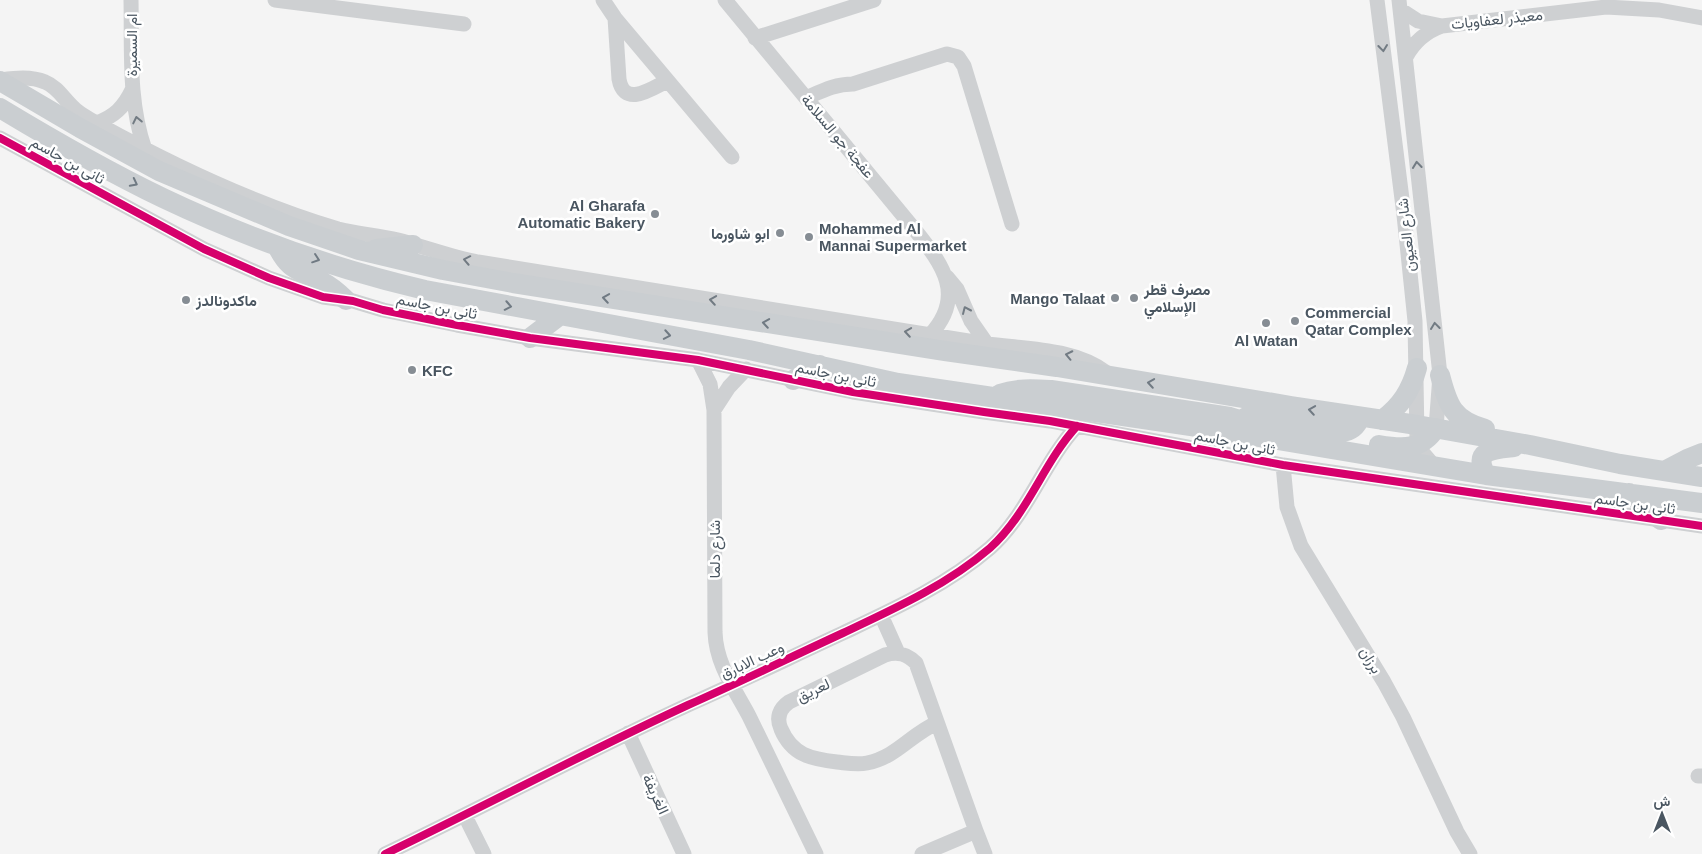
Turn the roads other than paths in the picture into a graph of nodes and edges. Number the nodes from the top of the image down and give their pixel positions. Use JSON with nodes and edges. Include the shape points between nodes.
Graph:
{"nodes":[{"id":1,"x":131,"y":0,"type":"edge"},
{"id":2,"x":275,"y":0,"type":"edge"},
{"id":3,"x":603,"y":0,"type":"edge"},
{"id":4,"x":725,"y":0,"type":"edge"},
{"id":5,"x":874,"y":0,"type":"edge"},
{"id":6,"x":1377,"y":0,"type":"edge"},
{"id":7,"x":1400,"y":5,"type":"edge"},
{"id":8,"x":615,"y":18,"type":"junction"},
{"id":9,"x":1702,"y":18,"type":"edge"},
{"id":10,"x":464,"y":24,"type":"dead end"},
{"id":11,"x":1442,"y":26,"type":"junction"},
{"id":12,"x":755,"y":38,"type":"junction"},
{"id":13,"x":1406,"y":57,"type":"junction"},
{"id":14,"x":0,"y":80,"type":"edge"},
{"id":15,"x":667,"y":81,"type":"junction"},
{"id":16,"x":132,"y":90,"type":"junction"},
{"id":17,"x":809,"y":101,"type":"junction"},
{"id":18,"x":0,"y":108,"type":"edge"},
{"id":19,"x":96,"y":123,"type":"junction"},
{"id":20,"x":0,"y":138,"type":"edge"},
{"id":21,"x":145,"y":150,"type":"junction"},
{"id":22,"x":732,"y":157,"type":"dead end"},
{"id":23,"x":1012,"y":224,"type":"dead end"},
{"id":24,"x":413,"y":244,"type":"junction"},
{"id":25,"x":277,"y":246,"type":"junction"},
{"id":26,"x":359,"y":250,"type":"junction"},
{"id":27,"x":946,"y":276,"type":"junction"},
{"id":28,"x":346,"y":300,"type":"junction"},
{"id":29,"x":559,"y":316,"type":"junction"},
{"id":30,"x":930,"y":335,"type":"junction"},
{"id":31,"x":530,"y":338,"type":"junction"},
{"id":32,"x":987,"y":344,"type":"junction"},
{"id":33,"x":698,"y":360,"type":"junction"},
{"id":34,"x":820,"y":365,"type":"junction"},
{"id":35,"x":1417,"y":368,"type":"junction"},
{"id":36,"x":746,"y":369,"type":"junction"},
{"id":37,"x":1440,"y":375,"type":"junction"},
{"id":38,"x":1112,"y":377,"type":"junction"},
{"id":39,"x":793,"y":380,"type":"junction"},
{"id":40,"x":989,"y":397,"type":"junction"},
{"id":41,"x":714,"y":410,"type":"junction"},
{"id":42,"x":1230,"y":417,"type":"junction"},
{"id":43,"x":1360,"y":417,"type":"junction"},
{"id":44,"x":1382,"y":420,"type":"junction"},
{"id":45,"x":1050,"y":421,"type":"junction"},
{"id":46,"x":1077,"y":426,"type":"junction"},
{"id":47,"x":1427,"y":426,"type":"junction"},
{"id":48,"x":1419,"y":444,"type":"junction"},
{"id":49,"x":1530,"y":445,"type":"junction"},
{"id":50,"x":1702,"y":453,"type":"edge"},
{"id":51,"x":1056,"y":456,"type":"junction"},
{"id":52,"x":1620,"y":464,"type":"junction"},
{"id":53,"x":1283,"y":465,"type":"junction"},
{"id":54,"x":1434,"y":466,"type":"junction"},
{"id":55,"x":1664,"y":471,"type":"junction"},
{"id":56,"x":1486,"y":475,"type":"junction"},
{"id":57,"x":1702,"y":478,"type":"edge"},
{"id":58,"x":1629,"y":493,"type":"junction"},
{"id":59,"x":1702,"y":502,"type":"edge"},
{"id":60,"x":1661,"y":520,"type":"junction"},
{"id":61,"x":1702,"y":526,"type":"edge"},
{"id":62,"x":881,"y":615,"type":"junction"},
{"id":63,"x":898,"y":653,"type":"junction"},
{"id":64,"x":732,"y":685,"type":"junction"},
{"id":65,"x":937,"y":724,"type":"junction"},
{"id":66,"x":628,"y":733,"type":"junction"},
{"id":67,"x":793,"y":748,"type":"junction"},
{"id":68,"x":770,"y":761,"type":"junction"},
{"id":69,"x":466,"y":816,"type":"junction"},
{"id":70,"x":976,"y":831,"type":"junction"},
{"id":71,"x":386,"y":854,"type":"edge"},
{"id":72,"x":484,"y":854,"type":"edge"},
{"id":73,"x":684,"y":854,"type":"edge"},
{"id":74,"x":816,"y":854,"type":"edge"},
{"id":75,"x":922,"y":854,"type":"edge"},
{"id":76,"x":986,"y":854,"type":"edge"},
{"id":77,"x":1470,"y":854,"type":"edge"}],
"edges":[{"from":1,"to":16,"type":"street","name":"ام السميرة"},
{"from":2,"to":10,"type":"street"},
{"from":3,"to":8,"type":"street"},
{"from":4,"to":12,"type":"street","name":"عفجة جو السلامة"},
{"from":5,"to":12,"type":"street"},
{"from":6,"to":35,"type":"street","name":"شارع العيون","one_way":true,"via":[[1404,215]]},
{"from":7,"to":11,"type":"street","name":"معيذر لعفاويات","via":[[1418,20]]},
{"from":7,"to":13,"type":"street","name":"شارع العيون"},
{"from":8,"to":15,"type":"street"},
{"from":8,"to":15,"type":"street","via":[[619,79],[624,92],[638,94]]},
{"from":9,"to":11,"type":"street","name":"معيذر لعفاويات","via":[[1660,10],[1606,7]]},
{"from":11,"to":13,"type":"street","name":"معيذر لعفاويات","via":[[1418,40]]},
{"from":12,"to":17,"type":"street","name":"عفجة جو السلامة"},
{"from":37,"to":13,"type":"street","name":"شارع العيون","one_way":true},
{"from":14,"to":19,"type":"street","via":[[31,78],[46,82],[77,111]]},
{"from":14,"to":26,"type":"main road","via":[[159,171],[289,226]]},
{"from":15,"to":22,"type":"street"},
{"from":16,"to":19,"type":"street","name":"ام السميرة","via":[[122,108]]},
{"from":21,"to":16,"type":"street","name":"ام السميرة","one_way":true},
{"from":17,"to":23,"type":"street","via":[[837,85],[852,84],[947,54],[958,57],[964,66]]},
{"from":17,"to":27,"type":"street","name":"عفجة جو السلامة","via":[[933,252]]},
{"from":18,"to":25,"type":"main road","name":"ثانى بن جاسم","one_way":true,"via":[[163,198]]},
{"from":19,"to":21,"type":"street"},
{"from":20,"to":28,"type":"street","name":"ثانى بن جاسم","via":[[222,258],[308,292]]},
{"from":21,"to":24,"type":"street","via":[[280,210],[344,230]]},
{"from":24,"to":26,"type":"main road"},
{"from":30,"to":24,"type":"street","one_way":true,"via":[[478,262]]},
{"from":25,"to":28,"type":"main road","via":[[293,268],[336,290]]},
{"from":25,"to":29,"type":"main road","name":"ثانى بن جاسم","one_way":true,"via":[[378,279]]},
{"from":38,"to":26,"type":"main road","one_way":true,"via":[[513,283]]},
{"from":27,"to":30,"type":"street","name":"عفجة جو السلامة","via":[[949,288],[945,314]]},
{"from":32,"to":27,"type":"street","name":"عفجة جو السلامة","one_way":true,"via":[[971,321],[957,289]]},
{"from":28,"to":31,"type":"street","name":"ثانى بن جاسم"},
{"from":29,"to":31,"type":"main road"},
{"from":29,"to":34,"type":"main road","name":"ثانى بن جاسم","one_way":true},
{"from":30,"to":32,"type":"street"},
{"from":31,"to":33,"type":"street","name":"ثانى بن جاسم"},
{"from":38,"to":32,"type":"street","one_way":true,"via":[[1097,365],[1066,354]]},
{"from":33,"to":36,"type":"street","name":"ثانى بن جاسم"},
{"from":33,"to":41,"type":"street","name":"شارع دلما","via":[[710,384]]},
{"from":34,"to":39,"type":"main road"},
{"from":34,"to":40,"type":"main road","name":"ثانى بن جاسم","via":[[898,383]]},
{"from":35,"to":44,"type":"main road","via":[[1405,397]]},
{"from":35,"to":47,"type":"street","name":"شارع العيون"},
{"from":36,"to":39,"type":"street","name":"ثانى بن جاسم"},
{"from":36,"to":41,"type":"street","via":[[729,386]]},
{"from":37,"to":47,"type":"street","name":"شارع العيون"},
{"from":37,"to":52,"type":"main road","via":[[1448,401],[1455,413],[1467,423],[1586,451]]},
{"from":43,"to":38,"type":"main road","one_way":true},
{"from":39,"to":45,"type":"street","name":"ثانى بن جاسم"},
{"from":40,"to":42,"type":"main road","via":[[1027,388]]},
{"from":40,"to":54,"type":"main road","name":"ثانى بن جاسم"},
{"from":41,"to":64,"type":"street","name":"شارع دلما","via":[[714,632],[718,655]]},
{"from":42,"to":43,"type":"main road","via":[[1253,417],[1341,432],[1353,428]]},
{"from":42,"to":48,"type":"main road","via":[[1256,425],[1387,447],[1404,448]]},
{"from":43,"to":44,"type":"main road"},
{"from":44,"to":47,"type":"main road"},
{"from":45,"to":46,"type":"street","name":"ثانى بن جاسم"},
{"from":45,"to":51,"type":"street"},
{"from":46,"to":51,"type":"street","name":"وعب الابارق"},
{"from":46,"to":53,"type":"street","name":"ثانى بن جاسم"},
{"from":47,"to":48,"type":"main road","via":[[1426,440]]},
{"from":47,"to":49,"type":"main road"},
{"from":48,"to":54,"type":"street"},
{"from":49,"to":52,"type":"main road"},
{"from":49,"to":56,"type":"main road","via":[[1486,452],[1481,461]]},
{"from":50,"to":55,"type":"main road"},
{"from":51,"to":62,"type":"street","name":"وعب الابارق","via":[[1027,502],[992,546],[944,582]]},
{"from":52,"to":55,"type":"main road"},
{"from":53,"to":60,"type":"street","name":"ثانى بن جاسم"},
{"from":53,"to":77,"type":"street","name":"برزان","via":[[1287,507],[1301,546],[1389,691]]},
{"from":54,"to":56,"type":"main road","name":"ثانى بن جاسم"},
{"from":55,"to":57,"type":"main road"},
{"from":56,"to":58,"type":"main road","name":"ثانى بن جاسم"},
{"from":58,"to":59,"type":"main road","name":"ثانى بن جاسم"},
{"from":58,"to":60,"type":"main road"},
{"from":60,"to":61,"type":"street","name":"ثانى بن جاسم"},
{"from":62,"to":63,"type":"street"},
{"from":62,"to":64,"type":"street","name":"وعب الابارق"},
{"from":63,"to":65,"type":"street","via":[[916,663]]},
{"from":63,"to":67,"type":"street","name":"لعريق","via":[[885,654],[785,705],[779,713],[779,724]]},
{"from":64,"to":66,"type":"street","name":"وعب الابارق"},
{"from":64,"to":68,"type":"street","name":"شارع دلما"},
{"from":65,"to":67,"type":"street","via":[[922,730],[899,750],[868,763],[819,760]]},
{"from":65,"to":70,"type":"street"},
{"from":66,"to":69,"type":"street","name":"وعب الابارق"},
{"from":66,"to":73,"type":"street","name":"الغريفة"},
{"from":67,"to":68,"type":"street"},
{"from":68,"to":74,"type":"street","name":"شارع دلما"},
{"from":69,"to":71,"type":"street","name":"وعب الابارق"},
{"from":69,"to":72,"type":"street"},
{"from":70,"to":75,"type":"street"},
{"from":70,"to":76,"type":"street"}]}
